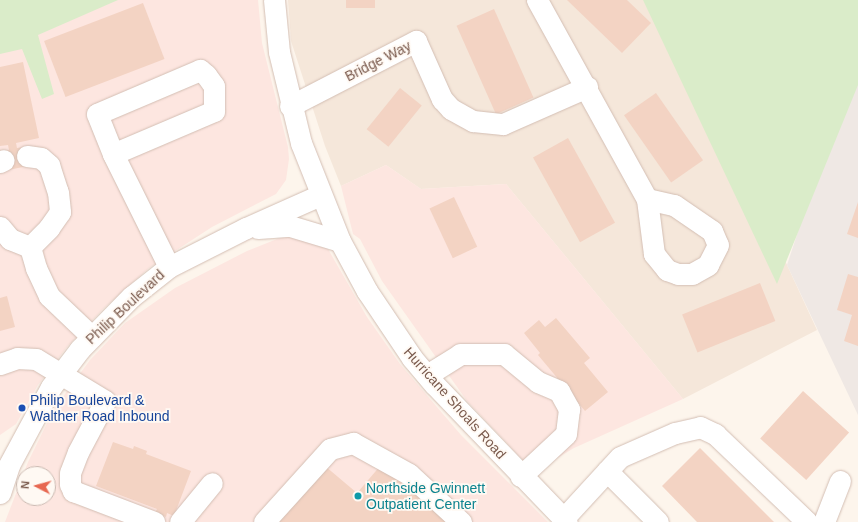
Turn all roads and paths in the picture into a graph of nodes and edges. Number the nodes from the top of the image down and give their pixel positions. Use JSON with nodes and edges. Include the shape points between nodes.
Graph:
{"nodes":[{"id":1,"x":274,"y":0,"type":"edge"},
{"id":2,"x":537,"y":0,"type":"edge"},
{"id":3,"x":587,"y":87,"type":"junction"},
{"id":4,"x":290,"y":106,"type":"junction"},
{"id":5,"x":111,"y":149,"type":"junction"},
{"id":6,"x":27,"y":156,"type":"dead end"},
{"id":7,"x":320,"y":196,"type":"junction"},
{"id":8,"x":647,"y":200,"type":"dead end"},
{"id":9,"x":0,"y":227,"type":"edge"},
{"id":10,"x":246,"y":228,"type":"junction"},
{"id":11,"x":340,"y":241,"type":"junction"},
{"id":12,"x":30,"y":247,"type":"junction"},
{"id":13,"x":168,"y":267,"type":"junction"},
{"id":14,"x":92,"y":337,"type":"junction"},
{"id":15,"x":0,"y":364,"type":"edge"},
{"id":16,"x":427,"y":375,"type":"junction"},
{"id":17,"x":59,"y":376,"type":"junction"},
{"id":18,"x":4,"y":463,"type":"edge"},
{"id":19,"x":607,"y":471,"type":"junction"},
{"id":20,"x":521,"y":476,"type":"junction"},
{"id":21,"x":840,"y":481,"type":"dead end"},
{"id":22,"x":212,"y":483,"type":"dead end"},
{"id":23,"x":0,"y":492,"type":"edge"},
{"id":24,"x":565,"y":520,"type":"edge"},
{"id":25,"x":154,"y":522,"type":"edge"},
{"id":26,"x":180,"y":522,"type":"edge"},
{"id":27,"x":264,"y":522,"type":"edge"},
{"id":28,"x":461,"y":522,"type":"edge"},
{"id":29,"x":658,"y":522,"type":"edge"},
{"id":30,"x":807,"y":522,"type":"edge"},
{"id":31,"x":824,"y":522,"type":"edge"}],
"edges":[{"from":1,"to":4,"type":"street","name":"Hurricane Shoals Road","via":[[279,52]]},
{"from":2,"to":3,"type":"street"},
{"from":3,"to":4,"type":"street","name":"Bridge Way","via":[[503,124],[473,121],[451,109],[442,99],[416,41]]},
{"from":3,"to":8,"type":"street"},
{"from":4,"to":7,"type":"street","name":"Hurricane Shoals Road"},
{"from":5,"to":5,"type":"street","via":[[97,114],[200,70],[214,86],[214,110]]},
{"from":5,"to":13,"type":"street"},
{"from":6,"to":12,"type":"street","via":[[41,158],[49,165],[58,192],[60,212],[49,228]]},
{"from":7,"to":10,"type":"street","name":"Philip Boulevard"},
{"from":7,"to":11,"type":"street","name":"Hurricane Shoals Road"},
{"from":9,"to":12,"type":"street","via":[[10,239]]},
{"from":10,"to":11,"type":"street","via":[[290,226]]},
{"from":10,"to":13,"type":"street","name":"Philip Boulevard"},
{"from":11,"to":16,"type":"street","name":"Hurricane Shoals Road","via":[[390,327]]},
{"from":12,"to":14,"type":"street","via":[[36,268],[50,296]]},
{"from":13,"to":14,"type":"street","name":"Philip Boulevard","via":[[132,297]]},
{"from":14,"to":17,"type":"street","name":"Philip Boulevard"},
{"from":15,"to":17,"type":"street","via":[[17,358],[36,359]]},
{"from":16,"to":20,"type":"street","name":"Hurricane Shoals Road"},
{"from":16,"to":20,"type":"street","via":[[460,354],[504,354],[538,382],[559,391],[569,409],[566,434]]},
{"from":17,"to":18,"type":"street","name":"Philip Boulevard"},
{"from":17,"to":25,"type":"street","via":[[105,401],[70,473],[73,491]]},
{"from":18,"to":23,"type":"street","name":"Philip Boulevard"},
{"from":19,"to":24,"type":"street"},
{"from":19,"to":29,"type":"street"},
{"from":19,"to":30,"type":"street","via":[[620,456],[675,432],[700,427],[715,434]]},
{"from":20,"to":24,"type":"street","name":"Hurricane Shoals Road"},
{"from":21,"to":31,"type":"street"},
{"from":22,"to":26,"type":"street"},
{"from":27,"to":28,"type":"street","via":[[330,449],[353,443],[409,474]]}]}
